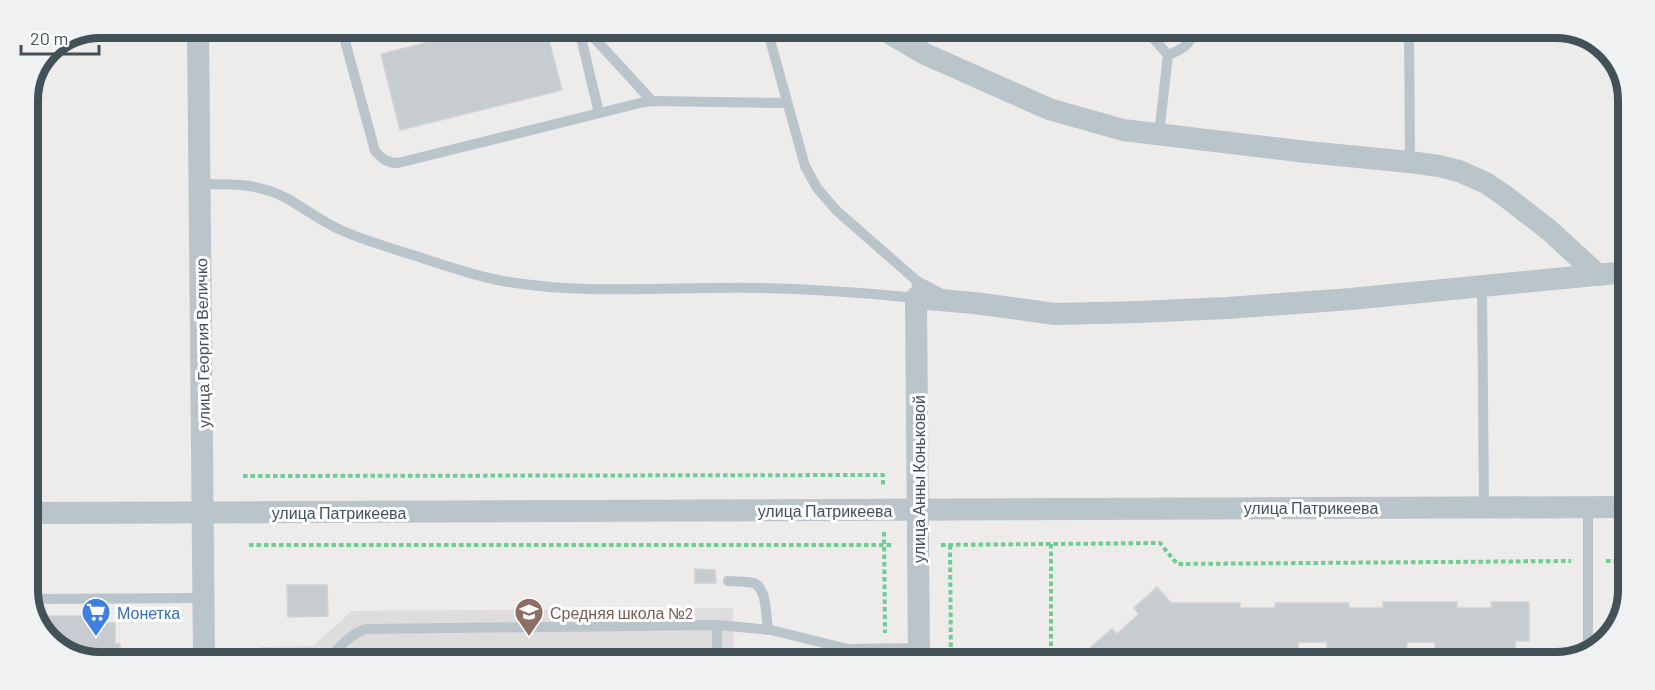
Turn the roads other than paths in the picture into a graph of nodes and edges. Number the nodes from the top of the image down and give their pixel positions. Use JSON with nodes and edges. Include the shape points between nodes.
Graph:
{"nodes":[{"id":1,"x":198,"y":38,"type":"edge"},
{"id":2,"x":346,"y":38,"type":"edge"},
{"id":3,"x":581,"y":38,"type":"edge"},
{"id":4,"x":594,"y":38,"type":"edge"},
{"id":5,"x":769,"y":38,"type":"edge"},
{"id":6,"x":898,"y":38,"type":"edge"},
{"id":7,"x":1154,"y":38,"type":"edge"},
{"id":8,"x":1192,"y":38,"type":"edge"},
{"id":9,"x":1409,"y":38,"type":"edge"},
{"id":10,"x":1168,"y":55,"type":"junction"},
{"id":11,"x":652,"y":101,"type":"junction"},
{"id":12,"x":787,"y":103,"type":"junction"},
{"id":13,"x":599,"y":113,"type":"junction"},
{"id":14,"x":1159,"y":134,"type":"junction"},
{"id":15,"x":1410,"y":162,"type":"junction"},
{"id":16,"x":200,"y":184,"type":"junction"},
{"id":17,"x":1617,"y":273,"type":"edge"},
{"id":18,"x":1598,"y":275,"type":"junction"},
{"id":19,"x":1482,"y":286,"type":"junction"},
{"id":20,"x":916,"y":289,"type":"junction"},
{"id":21,"x":1484,"y":507,"type":"junction"},
{"id":22,"x":1618,"y":507,"type":"edge"},
{"id":23,"x":1588,"y":508,"type":"junction"},
{"id":24,"x":918,"y":509,"type":"junction"},
{"id":25,"x":204,"y":512,"type":"junction"},
{"id":26,"x":38,"y":513,"type":"edge"},
{"id":27,"x":728,"y":581,"type":"dead end"},
{"id":28,"x":204,"y":598,"type":"junction"},
{"id":29,"x":38,"y":599,"type":"edge"},
{"id":30,"x":717,"y":625,"type":"junction"},
{"id":31,"x":768,"y":630,"type":"junction"},
{"id":32,"x":1588,"y":643,"type":"edge"},
{"id":33,"x":204,"y":652,"type":"edge"},
{"id":34,"x":334,"y":652,"type":"edge"},
{"id":35,"x":717,"y":652,"type":"edge"},
{"id":36,"x":902,"y":652,"type":"edge"},
{"id":37,"x":919,"y":652,"type":"edge"}],
"edges":[{"from":1,"to":16,"type":"street","name":"улица Георгия Величко"},
{"from":2,"to":13,"type":"lane","via":[[375,151],[390,163]]},
{"from":3,"to":13,"type":"lane"},
{"from":4,"to":11,"type":"lane"},
{"from":5,"to":12,"type":"lane"},
{"from":6,"to":14,"type":"street","via":[[1049,109],[1123,130]]},
{"from":7,"to":10,"type":"lane"},
{"from":8,"to":10,"type":"lane","via":[[1182,49]]},
{"from":9,"to":15,"type":"lane"},
{"from":10,"to":14,"type":"lane"},
{"from":11,"to":12,"type":"lane"},
{"from":11,"to":13,"type":"lane"},
{"from":12,"to":20,"type":"lane","via":[[805,166],[817,188]]},
{"from":14,"to":15,"type":"street"},
{"from":15,"to":18,"type":"street","via":[[1459,171],[1486,183],[1549,230]]},
{"from":16,"to":20,"type":"lane","via":[[260,187],[354,236],[502,281],[602,290]]},
{"from":16,"to":25,"type":"street","name":"улица Георгия Величко"},
{"from":17,"to":18,"type":"street"},
{"from":18,"to":19,"type":"street"},
{"from":19,"to":20,"type":"street","via":[[1227,308],[1055,314],[974,303]]},
{"from":19,"to":21,"type":"lane"},
{"from":20,"to":24,"type":"street","name":"улица Анны Коньковой"},
{"from":21,"to":23,"type":"street","name":"улица Патрикеева"},
{"from":21,"to":24,"type":"street","name":"улица Патрикеева"},
{"from":22,"to":23,"type":"street","name":"улица Патрикеева"},
{"from":23,"to":32,"type":"lane"},
{"from":24,"to":25,"type":"street","name":"улица Патрикеева"},
{"from":24,"to":37,"type":"street","name":"улица Анны Коньковой"},
{"from":25,"to":26,"type":"street","name":"улица Патрикеева"},
{"from":25,"to":28,"type":"street","name":"улица Георгия Величко"},
{"from":27,"to":31,"type":"lane","via":[[759,586]]},
{"from":28,"to":29,"type":"lane"},
{"from":28,"to":33,"type":"street","name":"улица Георгия Величко"},
{"from":30,"to":31,"type":"lane"},
{"from":30,"to":34,"type":"lane","via":[[366,629],[346,639]]},
{"from":30,"to":35,"type":"lane"},
{"from":31,"to":36,"type":"lane","via":[[848,649]]}]}
